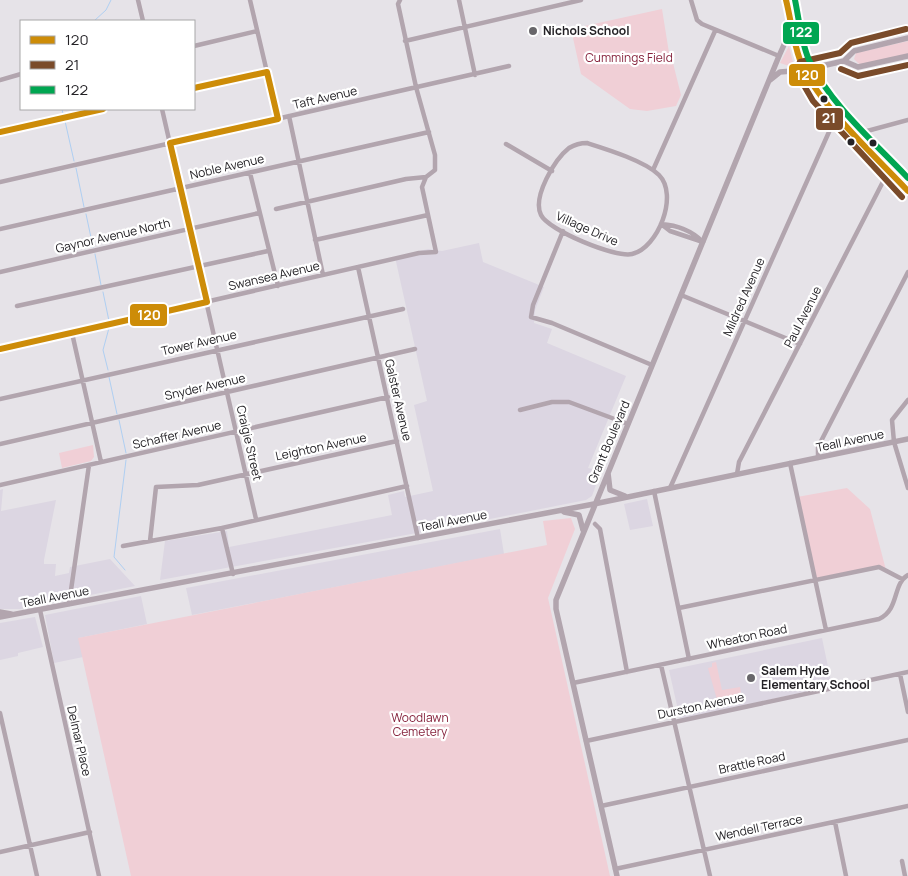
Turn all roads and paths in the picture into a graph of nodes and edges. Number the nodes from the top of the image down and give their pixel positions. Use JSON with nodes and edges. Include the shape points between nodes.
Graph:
{"nodes":[{"id":1,"x":138,"y":0,"type":"edge"},
{"id":2,"x":250,"y":0,"type":"edge"},
{"id":3,"x":460,"y":0,"type":"edge"},
{"id":4,"x":581,"y":0,"type":"edge"},
{"id":5,"x":691,"y":0,"type":"edge"},
{"id":6,"x":786,"y":0,"type":"edge"},
{"id":7,"x":399,"y":2,"type":"edge"},
{"id":8,"x":143,"y":20,"type":"edge"},
{"id":9,"x":465,"y":27,"type":"junction"},
{"id":10,"x":257,"y":31,"type":"junction"},
{"id":11,"x":715,"y":31,"type":"junction"},
{"id":12,"x":793,"y":33,"type":"junction"},
{"id":13,"x":908,"y":38,"type":"edge"},
{"id":14,"x":405,"y":40,"type":"junction"},
{"id":15,"x":195,"y":46,"type":"edge"},
{"id":16,"x":779,"y":56,"type":"junction"},
{"id":17,"x":908,"y":56,"type":"edge"},
{"id":18,"x":844,"y":61,"type":"junction"},
{"id":19,"x":776,"y":63,"type":"junction"},
{"id":20,"x":509,"y":66,"type":"dead end"},
{"id":21,"x":804,"y":70,"type":"junction"},
{"id":22,"x":787,"y":71,"type":"junction"},
{"id":23,"x":267,"y":72,"type":"junction"},
{"id":24,"x":20,"y":74,"type":"edge"},
{"id":25,"x":475,"y":75,"type":"junction"},
{"id":26,"x":0,"y":80,"type":"edge"},
{"id":27,"x":770,"y":80,"type":"junction"},
{"id":28,"x":416,"y":87,"type":"junction"},
{"id":29,"x":195,"y":88,"type":"edge"},
{"id":30,"x":99,"y":110,"type":"edge"},
{"id":31,"x":162,"y":110,"type":"edge"},
{"id":32,"x":837,"y":114,"type":"junction"},
{"id":33,"x":289,"y":116,"type":"junction"},
{"id":34,"x":278,"y":119,"type":"junction"},
{"id":35,"x":908,"y":120,"type":"edge"},
{"id":36,"x":0,"y":132,"type":"edge"},
{"id":37,"x":429,"y":132,"type":"junction"},
{"id":38,"x":856,"y":134,"type":"junction"},
{"id":39,"x":170,"y":143,"type":"junction"},
{"id":40,"x":506,"y":144,"type":"dead end"},
{"id":41,"x":298,"y":162,"type":"junction"},
{"id":42,"x":654,"y":170,"type":"junction"},
{"id":43,"x":889,"y":170,"type":"junction"},
{"id":44,"x":552,"y":171,"type":"junction"},
{"id":45,"x":250,"y":172,"type":"junction"},
{"id":46,"x":908,"y":175,"type":"edge"},
{"id":47,"x":426,"y":177,"type":"junction"},
{"id":48,"x":898,"y":179,"type":"junction"},
{"id":49,"x":0,"y":182,"type":"edge"},
{"id":50,"x":180,"y":188,"type":"junction"},
{"id":51,"x":908,"y":191,"type":"edge"},
{"id":52,"x":307,"y":201,"type":"junction"},
{"id":53,"x":276,"y":209,"type":"dead end"},
{"id":54,"x":259,"y":213,"type":"junction"},
{"id":55,"x":428,"y":215,"type":"junction"},
{"id":56,"x":661,"y":224,"type":"junction"},
{"id":57,"x":0,"y":229,"type":"edge"},
{"id":58,"x":190,"y":229,"type":"junction"},
{"id":59,"x":563,"y":231,"type":"junction"},
{"id":60,"x":315,"y":240,"type":"junction"},
{"id":61,"x":703,"y":242,"type":"junction"},
{"id":62,"x":268,"y":251,"type":"junction"},
{"id":63,"x":199,"y":267,"type":"junction"},
{"id":64,"x":358,"y":267,"type":"junction"},
{"id":65,"x":0,"y":272,"type":"edge"},
{"id":66,"x":908,"y":272,"type":"edge"},
{"id":67,"x":323,"y":275,"type":"junction"},
{"id":68,"x":278,"y":286,"type":"junction"},
{"id":69,"x":681,"y":295,"type":"junction"},
{"id":70,"x":207,"y":302,"type":"junction"},
{"id":71,"x":17,"y":306,"type":"dead end"},
{"id":72,"x":403,"y":309,"type":"dead end"},
{"id":73,"x":368,"y":316,"type":"junction"},
{"id":74,"x":745,"y":321,"type":"junction"},
{"id":75,"x":72,"y":333,"type":"junction"},
{"id":76,"x":800,"y":344,"type":"junction"},
{"id":77,"x":0,"y":349,"type":"edge"},
{"id":78,"x":217,"y":349,"type":"junction"},
{"id":79,"x":415,"y":349,"type":"dead end"},
{"id":80,"x":378,"y":358,"type":"junction"},
{"id":81,"x":652,"y":365,"type":"junction"},
{"id":82,"x":83,"y":380,"type":"junction"},
{"id":83,"x":227,"y":392,"type":"junction"},
{"id":84,"x":388,"y":397,"type":"junction"},
{"id":85,"x":0,"y":399,"type":"edge"},
{"id":86,"x":908,"y":400,"type":"edge"},
{"id":87,"x":520,"y":410,"type":"dead end"},
{"id":88,"x":93,"y":422,"type":"junction"},
{"id":89,"x":628,"y":424,"type":"junction"},
{"id":90,"x":236,"y":432,"type":"junction"},
{"id":91,"x":908,"y":439,"type":"edge"},
{"id":92,"x":397,"y":441,"type":"junction"},
{"id":93,"x":894,"y":442,"type":"junction"},
{"id":94,"x":0,"y":444,"type":"edge"},
{"id":95,"x":818,"y":458,"type":"junction"},
{"id":96,"x":101,"y":462,"type":"junction"},
{"id":97,"x":790,"y":464,"type":"junction"},
{"id":98,"x":89,"y":465,"type":"junction"},
{"id":99,"x":608,"y":471,"type":"junction"},
{"id":100,"x":246,"y":474,"type":"junction"},
{"id":101,"x":737,"y":474,"type":"junction"},
{"id":102,"x":0,"y":485,"type":"edge"},
{"id":103,"x":407,"y":486,"type":"junction"},
{"id":104,"x":670,"y":488,"type":"junction"},
{"id":105,"x":908,"y":488,"type":"edge"},
{"id":106,"x":654,"y":492,"type":"junction"},
{"id":107,"x":627,"y":497,"type":"junction"},
{"id":108,"x":594,"y":504,"type":"junction"},
{"id":109,"x":557,"y":511,"type":"junction"},
{"id":110,"x":256,"y":519,"type":"junction"},
{"id":111,"x":595,"y":524,"type":"dead end"},
{"id":112,"x":222,"y":528,"type":"junction"},
{"id":113,"x":583,"y":530,"type":"junction"},
{"id":114,"x":418,"y":538,"type":"junction"},
{"id":115,"x":150,"y":541,"type":"junction"},
{"id":116,"x":123,"y":546,"type":"dead end"},
{"id":117,"x":233,"y":574,"type":"junction"},
{"id":118,"x":908,"y":576,"type":"edge"},
{"id":119,"x":902,"y":579,"type":"junction"},
{"id":120,"x":815,"y":580,"type":"junction"},
{"id":121,"x":69,"y":604,"type":"junction"},
{"id":122,"x":678,"y":608,"type":"junction"},
{"id":123,"x":40,"y":610,"type":"junction"},
{"id":124,"x":0,"y":612,"type":"edge"},
{"id":125,"x":15,"y":614,"type":"junction"},
{"id":126,"x":0,"y":617,"type":"edge"},
{"id":127,"x":826,"y":630,"type":"junction"},
{"id":128,"x":689,"y":659,"type":"junction"},
{"id":129,"x":661,"y":665,"type":"junction"},
{"id":130,"x":627,"y":672,"type":"junction"},
{"id":131,"x":908,"y":672,"type":"edge"},
{"id":132,"x":900,"y":674,"type":"junction"},
{"id":133,"x":573,"y":683,"type":"junction"},
{"id":134,"x":908,"y":712,"type":"edge"},
{"id":135,"x":0,"y":713,"type":"edge"},
{"id":136,"x":674,"y":722,"type":"junction"},
{"id":137,"x":908,"y":740,"type":"edge"},
{"id":138,"x":586,"y":741,"type":"junction"},
{"id":139,"x":688,"y":787,"type":"junction"},
{"id":140,"x":601,"y":806,"type":"junction"},
{"id":141,"x":908,"y":806,"type":"edge"},
{"id":142,"x":835,"y":822,"type":"junction"},
{"id":143,"x":90,"y":832,"type":"junction"},
{"id":144,"x":30,"y":845,"type":"junction"},
{"id":145,"x":704,"y":850,"type":"junction"},
{"id":146,"x":0,"y":852,"type":"edge"},
{"id":147,"x":902,"y":861,"type":"dead end"},
{"id":148,"x":615,"y":869,"type":"junction"},
{"id":149,"x":37,"y":876,"type":"edge"},
{"id":150,"x":99,"y":876,"type":"edge"},
{"id":151,"x":617,"y":876,"type":"edge"},
{"id":152,"x":710,"y":876,"type":"edge"},
{"id":153,"x":846,"y":876,"type":"edge"},
{"id":154,"x":905,"y":876,"type":"edge"}],
"edges":[{"from":1,"to":8,"type":"street"},
{"from":2,"to":10,"type":"street"},
{"from":3,"to":9,"type":"street"},
{"from":4,"to":9,"type":"street"},
{"from":5,"to":11,"type":"street","via":[[697,20]]},
{"from":6,"to":12,"type":"main road"},
{"from":7,"to":14,"type":"street"},
{"from":9,"to":14,"type":"street"},
{"from":9,"to":25,"type":"street"},
{"from":10,"to":15,"type":"street"},
{"from":10,"to":23,"type":"street"},
{"from":11,"to":16,"type":"street"},
{"from":11,"to":42,"type":"street"},
{"from":12,"to":16,"type":"street","name":"Grant Boulevard","via":[[787,38]]},
{"from":12,"to":21,"type":"main road"},
{"from":13,"to":18,"type":"street","via":[[854,51]]},
{"from":14,"to":28,"type":"street"},
{"from":16,"to":19,"type":"street","name":"Grant Boulevard"},
{"from":17,"to":18,"type":"street","via":[[858,67]]},
{"from":18,"to":21,"type":"street"},
{"from":19,"to":22,"type":"street"},
{"from":19,"to":27,"type":"street","name":"Grant Boulevard"},
{"from":20,"to":25,"type":"street","name":"Taft Avenue"},
{"from":21,"to":22,"type":"street"},
{"from":21,"to":32,"type":"main road","via":[[820,96]]},
{"from":22,"to":27,"type":"street"},
{"from":23,"to":29,"type":"street"},
{"from":23,"to":34,"type":"street"},
{"from":24,"to":26,"type":"street"},
{"from":25,"to":28,"type":"street","name":"Taft Avenue"},
{"from":27,"to":61,"type":"street","name":"Grant Boulevard"},
{"from":28,"to":33,"type":"street","name":"Taft Avenue"},
{"from":28,"to":37,"type":"street"},
{"from":30,"to":36,"type":"street"},
{"from":31,"to":39,"type":"street","name":"Craigie Street"},
{"from":32,"to":38,"type":"main road"},
{"from":32,"to":74,"type":"street","name":"Mildred Avenue"},
{"from":33,"to":34,"type":"street","name":"Taft Avenue"},
{"from":33,"to":41,"type":"street"},
{"from":34,"to":39,"type":"street","name":"Taft Avenue"},
{"from":35,"to":38,"type":"street"},
{"from":37,"to":41,"type":"street","name":"Noble Avenue"},
{"from":37,"to":47,"type":"street","via":[[436,164],[435,170]]},
{"from":38,"to":43,"type":"main road"},
{"from":39,"to":49,"type":"street","name":"Taft Avenue"},
{"from":39,"to":50,"type":"street","name":"Craigie Street"},
{"from":40,"to":44,"type":"street"},
{"from":41,"to":45,"type":"street","name":"Noble Avenue"},
{"from":41,"to":52,"type":"street"},
{"from":42,"to":44,"type":"street","name":"Village Drive","via":[[587,143],[567,150]]},
{"from":42,"to":56,"type":"street","name":"Village Drive","via":[[666,189],[666,207]]},
{"from":43,"to":48,"type":"main road"},
{"from":43,"to":76,"type":"street","name":"Paul Avenue"},
{"from":44,"to":59,"type":"street","name":"Village Drive","via":[[540,191],[538,208],[545,222]]},
{"from":45,"to":50,"type":"street","name":"Noble Avenue"},
{"from":45,"to":54,"type":"street"},
{"from":46,"to":48,"type":"street"},
{"from":47,"to":52,"type":"street"},
{"from":47,"to":55,"type":"street","via":[[422,187]]},
{"from":48,"to":51,"type":"main road"},
{"from":50,"to":57,"type":"street","name":"Noble Avenue"},
{"from":50,"to":58,"type":"street","name":"Craigie Street"},
{"from":52,"to":53,"type":"street"},
{"from":52,"to":60,"type":"street"},
{"from":54,"to":58,"type":"street","name":"Gaynor Avenue North"},
{"from":54,"to":62,"type":"street"},
{"from":55,"to":60,"type":"street"},
{"from":55,"to":64,"type":"street","name":"Swansea Avenue","via":[[436,252]]},
{"from":56,"to":59,"type":"street","name":"Village Drive","via":[[645,247],[625,255]]},
{"from":56,"to":61,"type":"street","via":[[697,235]]},
{"from":58,"to":63,"type":"street","name":"Craigie Street"},
{"from":58,"to":65,"type":"street","name":"Gaynor Avenue North"},
{"from":59,"to":81,"type":"street","via":[[532,305],[532,317]]},
{"from":60,"to":67,"type":"street"},
{"from":61,"to":69,"type":"street","name":"Grant Boulevard"},
{"from":62,"to":63,"type":"street"},
{"from":62,"to":68,"type":"street"},
{"from":63,"to":70,"type":"street","name":"Craigie Street"},
{"from":63,"to":71,"type":"street"},
{"from":64,"to":67,"type":"street","name":"Swansea Avenue"},
{"from":64,"to":73,"type":"street","name":"Galster Avenue"},
{"from":66,"to":95,"type":"street","via":[[818,447]]},
{"from":67,"to":68,"type":"street","name":"Swansea Avenue"},
{"from":68,"to":70,"type":"street","name":"Swansea Avenue"},
{"from":69,"to":74,"type":"street"},
{"from":69,"to":81,"type":"street","name":"Grant Boulevard"},
{"from":70,"to":75,"type":"street","name":"Swansea Avenue"},
{"from":70,"to":78,"type":"street","name":"Craigie Street"},
{"from":72,"to":73,"type":"street","name":"Tower Avenue"},
{"from":73,"to":78,"type":"street","name":"Tower Avenue"},
{"from":73,"to":80,"type":"street","name":"Galster Avenue"},
{"from":74,"to":76,"type":"street"},
{"from":74,"to":104,"type":"street","name":"Mildred Avenue"},
{"from":75,"to":77,"type":"street","name":"Swansea Avenue"},
{"from":75,"to":82,"type":"street"},
{"from":76,"to":101,"type":"street","name":"Paul Avenue","via":[[739,462]]},
{"from":78,"to":82,"type":"street","name":"Tower Avenue"},
{"from":78,"to":83,"type":"street","name":"Craigie Street"},
{"from":79,"to":80,"type":"street","name":"Snyder Avenue"},
{"from":80,"to":83,"type":"street","name":"Snyder Avenue"},
{"from":80,"to":84,"type":"street","name":"Galster Avenue"},
{"from":81,"to":89,"type":"street","name":"Grant Boulevard"},
{"from":82,"to":85,"type":"street","name":"Tower Avenue"},
{"from":82,"to":88,"type":"street"},
{"from":83,"to":88,"type":"street","name":"Snyder Avenue"},
{"from":83,"to":90,"type":"street","name":"Craigie Street"},
{"from":84,"to":90,"type":"street","name":"Schaffer Avenue"},
{"from":84,"to":92,"type":"street","name":"Galster Avenue"},
{"from":86,"to":93,"type":"street","via":[[892,420]]},
{"from":87,"to":89,"type":"street","via":[[552,402],[569,402]]},
{"from":88,"to":94,"type":"street","name":"Snyder Avenue"},
{"from":88,"to":96,"type":"street"},
{"from":89,"to":99,"type":"street","name":"Grant Boulevard"},
{"from":90,"to":96,"type":"street","name":"Schaffer Avenue"},
{"from":90,"to":100,"type":"street","name":"Craigie Street"},
{"from":91,"to":93,"type":"street","name":"Teall Avenue"},
{"from":92,"to":100,"type":"street","name":"Leighton Avenue"},
{"from":92,"to":103,"type":"street","name":"Galster Avenue"},
{"from":93,"to":95,"type":"street","name":"Teall Avenue"},
{"from":93,"to":105,"type":"street"},
{"from":95,"to":97,"type":"street","name":"Teall Avenue"},
{"from":96,"to":98,"type":"street","name":"Schaffer Avenue"},
{"from":97,"to":101,"type":"street","name":"Teall Avenue"},
{"from":97,"to":120,"type":"street"},
{"from":98,"to":102,"type":"street","name":"Schaffer Avenue"},
{"from":98,"to":121,"type":"street"},
{"from":99,"to":107,"type":"street","via":[[610,490]]},
{"from":99,"to":108,"type":"street","name":"Grant Boulevard"},
{"from":100,"to":110,"type":"street","name":"Craigie Street"},
{"from":100,"to":115,"type":"street","name":"Leighton Avenue","via":[[187,487],[156,487]]},
{"from":101,"to":104,"type":"street","name":"Teall Avenue"},
{"from":103,"to":110,"type":"street"},
{"from":103,"to":114,"type":"street","name":"Galster Avenue"},
{"from":104,"to":106,"type":"street","name":"Teall Avenue"},
{"from":106,"to":107,"type":"street","name":"Teall Avenue"},
{"from":106,"to":122,"type":"street"},
{"from":107,"to":108,"type":"street","name":"Teall Avenue"},
{"from":108,"to":109,"type":"street","name":"Teall Avenue"},
{"from":108,"to":113,"type":"street","name":"Grant Boulevard"},
{"from":109,"to":113,"type":"street","via":[[579,515]]},
{"from":109,"to":114,"type":"street","name":"Teall Avenue"},
{"from":110,"to":112,"type":"street"},
{"from":111,"to":130,"type":"street","via":[[600,529]]},
{"from":112,"to":115,"type":"street"},
{"from":112,"to":117,"type":"street"},
{"from":113,"to":133,"type":"street","name":"Grant Boulevard","via":[[556,600]]},
{"from":114,"to":117,"type":"street","name":"Teall Avenue"},
{"from":115,"to":116,"type":"street"},
{"from":117,"to":121,"type":"street","name":"Teall Avenue"},
{"from":118,"to":119,"type":"street"},
{"from":119,"to":120,"type":"street","via":[[880,567]]},
{"from":119,"to":127,"type":"street","name":"Wheaton Road","via":[[895,602],[883,617]]},
{"from":120,"to":122,"type":"street"},
{"from":120,"to":127,"type":"street"},
{"from":121,"to":123,"type":"street","name":"Teall Avenue"},
{"from":122,"to":128,"type":"street"},
{"from":123,"to":125,"type":"street","name":"Teall Avenue"},
{"from":123,"to":143,"type":"street","name":"Delmar Place"},
{"from":124,"to":125,"type":"street"},
{"from":125,"to":126,"type":"street","name":"Teall Avenue"},
{"from":127,"to":128,"type":"street","name":"Wheaton Road"},
{"from":128,"to":129,"type":"street","name":"Wheaton Road"},
{"from":129,"to":130,"type":"street","name":"Wheaton Road"},
{"from":129,"to":136,"type":"street"},
{"from":130,"to":133,"type":"street","name":"Wheaton Road"},
{"from":131,"to":132,"type":"street","name":"Durston Avenue"},
{"from":132,"to":134,"type":"street"},
{"from":132,"to":136,"type":"street","name":"Durston Avenue"},
{"from":133,"to":138,"type":"street","name":"Grant Boulevard"},
{"from":135,"to":144,"type":"street"},
{"from":136,"to":138,"type":"street","name":"Durston Avenue"},
{"from":136,"to":139,"type":"street"},
{"from":137,"to":139,"type":"street","name":"Brattle Road"},
{"from":138,"to":140,"type":"street","name":"Grant Boulevard"},
{"from":139,"to":140,"type":"street","name":"Brattle Road"},
{"from":139,"to":145,"type":"street"},
{"from":140,"to":148,"type":"street","name":"Grant Boulevard"},
{"from":141,"to":142,"type":"street","name":"Wendell Terrace"},
{"from":142,"to":145,"type":"street","name":"Wendell Terrace"},
{"from":142,"to":153,"type":"street"},
{"from":143,"to":144,"type":"street"},
{"from":143,"to":150,"type":"street","name":"Delmar Place"},
{"from":144,"to":146,"type":"street"},
{"from":144,"to":149,"type":"street"},
{"from":145,"to":148,"type":"street","name":"Wendell Terrace"},
{"from":145,"to":152,"type":"street"},
{"from":147,"to":154,"type":"street"},
{"from":148,"to":151,"type":"street","name":"Grant Boulevard"}]}
